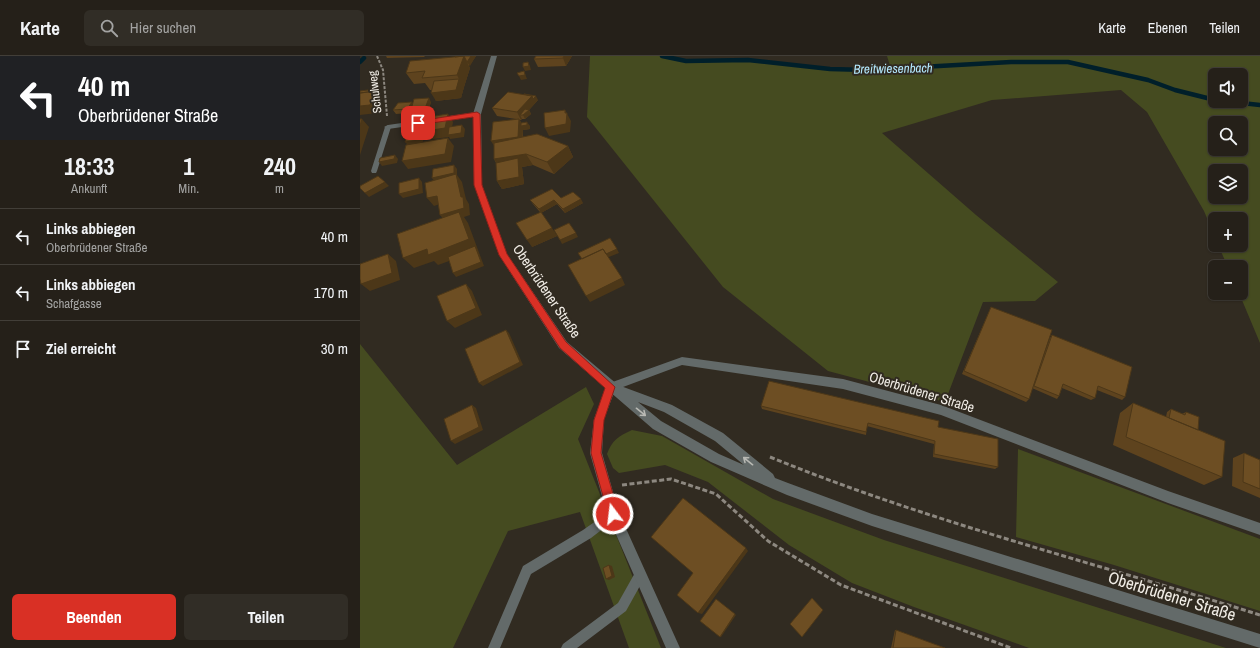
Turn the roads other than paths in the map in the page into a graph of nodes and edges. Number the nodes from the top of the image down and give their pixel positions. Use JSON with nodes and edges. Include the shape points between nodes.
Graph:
{"nodes":[{"id":1,"x":494,"y":56,"type":"edge"},
{"id":2,"x":477,"y":114,"type":"junction"},
{"id":3,"x":388,"y":127,"type":"joint"},
{"id":4,"x":374,"y":171,"type":"dead end"},
{"id":5,"x":611,"y":387,"type":"junction"},
{"id":6,"x":778,"y":486,"type":"junction"},
{"id":7,"x":613,"y":514,"type":"junction"},
{"id":8,"x":1260,"y":529,"type":"edge"},
{"id":9,"x":640,"y":575,"type":"junction"},
{"id":10,"x":1260,"y":641,"type":"edge"},
{"id":11,"x":494,"y":648,"type":"edge"},
{"id":12,"x":567,"y":648,"type":"edge"},
{"id":13,"x":673,"y":648,"type":"edge"}],
"edges":[{"from":1,"to":2,"type":"street","name":"Oberbrüdener Straße"},
{"from":2,"to":3,"type":"street"},
{"from":2,"to":5,"type":"street","name":"Oberbrüdener Straße","via":[[478,185],[503,255],[563,345]]},
{"from":3,"to":4,"type":"lane"},
{"from":5,"to":6,"type":"street","name":"Oberbrüdener Straße","one_way":true,"via":[[657,425],[714,458]]},
{"from":6,"to":5,"type":"street","name":"Oberbrüdener Straße","one_way":true,"via":[[719,437],[668,408]]},
{"from":5,"to":7,"type":"street","via":[[599,420],[596,453]]},
{"from":5,"to":8,"type":"street","name":"Oberbrüdener Straße","via":[[682,361],[843,384],[941,410],[1168,497]]},
{"from":6,"to":10,"type":"street","name":"Oberbrüdener Straße","via":[[939,542]]},
{"from":7,"to":9,"type":"street"},
{"from":7,"to":11,"type":"lane","via":[[587,534],[527,570]]},
{"from":9,"to":12,"type":"lane","via":[[622,608]]},
{"from":9,"to":13,"type":"street"}]}
